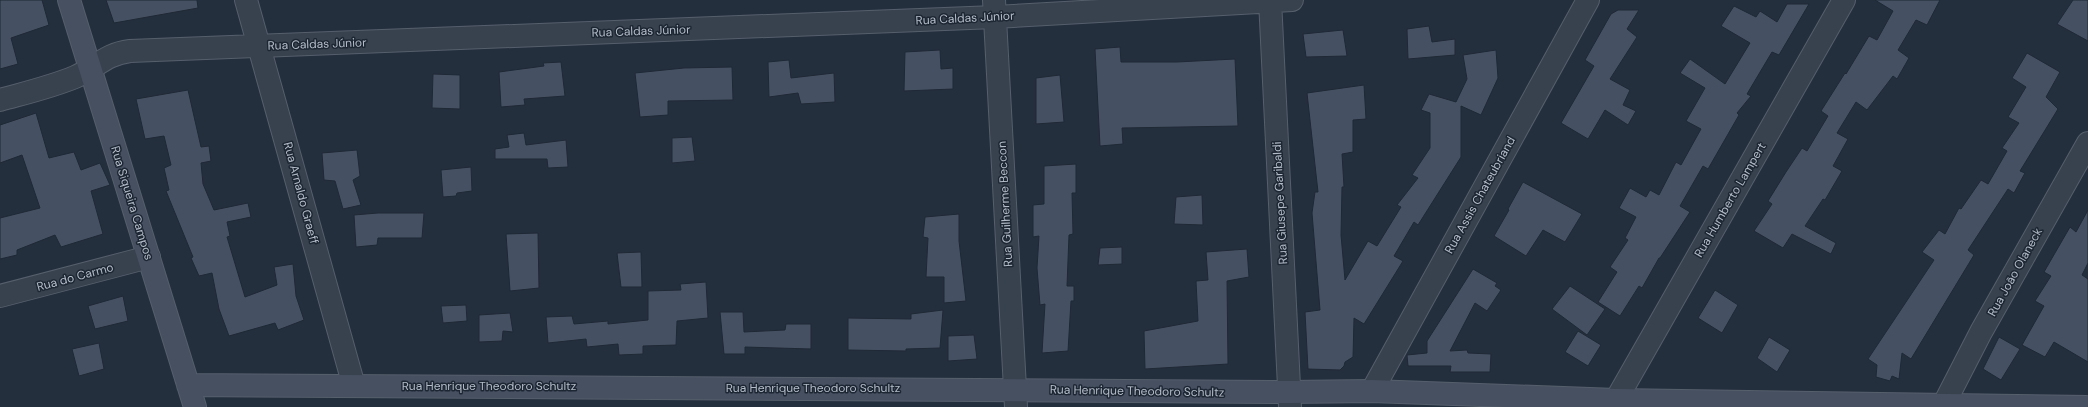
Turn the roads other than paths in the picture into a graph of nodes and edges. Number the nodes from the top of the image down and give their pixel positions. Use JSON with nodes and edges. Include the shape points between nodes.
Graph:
{"nodes":[{"id":1,"x":69,"y":0,"type":"edge"},
{"id":2,"x":246,"y":0,"type":"edge"},
{"id":3,"x":1270,"y":0,"type":"edge"},
{"id":4,"x":1292,"y":0,"type":"edge"},
{"id":5,"x":1588,"y":0,"type":"edge"},
{"id":6,"x":1844,"y":0,"type":"edge"},
{"id":7,"x":995,"y":9,"type":"edge"},
{"id":8,"x":260,"y":46,"type":"junction"},
{"id":9,"x":90,"y":68,"type":"junction"},
{"id":10,"x":0,"y":100,"type":"edge"},
{"id":11,"x":2088,"y":143,"type":"edge"},
{"id":12,"x":149,"y":257,"type":"junction"},
{"id":13,"x":0,"y":296,"type":"edge"},
{"id":14,"x":188,"y":385,"type":"junction"},
{"id":15,"x":354,"y":386,"type":"junction"},
{"id":16,"x":1372,"y":390,"type":"junction"},
{"id":17,"x":1015,"y":398,"type":"edge"},
{"id":18,"x":1289,"y":399,"type":"edge"},
{"id":19,"x":1616,"y":404,"type":"edge"},
{"id":20,"x":1944,"y":404,"type":"junction"},
{"id":21,"x":195,"y":407,"type":"edge"},
{"id":22,"x":2086,"y":407,"type":"edge"}],
"edges":[{"from":1,"to":9,"type":"street","name":"Rua Siqueira Campos"},
{"from":2,"to":8,"type":"street","name":"Rua Arnaldo Graeff"},
{"from":3,"to":4,"type":"street","name":"Rua Caldas Júnior"},
{"from":3,"to":7,"type":"street","name":"Rua Caldas Júnior"},
{"from":3,"to":18,"type":"street","name":"Rua Giusepe Garibaldi"},
{"from":5,"to":16,"type":"street","name":"Rua Assis Chateubriand"},
{"from":6,"to":19,"type":"street","name":"Rua Humberto Lampert"},
{"from":7,"to":8,"type":"street","name":"Rua Caldas Júnior"},
{"from":7,"to":17,"type":"street","name":"Rua Guilherme Beccon"},
{"from":8,"to":9,"type":"street","name":"Rua Caldas Júnior","via":[[117,53]]},
{"from":8,"to":15,"type":"street","name":"Rua Arnaldo Graeff"},
{"from":9,"to":10,"type":"street","name":"Rua Caldas Júnior","via":[[63,82]]},
{"from":9,"to":12,"type":"street","name":"Rua Siqueira Campos"},
{"from":11,"to":20,"type":"street","name":"Rua João Olaneck","via":[[1981,332]]},
{"from":12,"to":13,"type":"street","name":"Rua do Carmo"},
{"from":12,"to":14,"type":"street","name":"Rua Siqueira Campos"},
{"from":14,"to":15,"type":"street","name":"Rua Henrique Theodoro Schultz"},
{"from":14,"to":21,"type":"street","name":"Rua Siqueira Campos"},
{"from":15,"to":17,"type":"street","name":"Rua Henrique Theodoro Schultz"},
{"from":16,"to":18,"type":"street","name":"Rua Henrique Theodoro Schultz"},
{"from":16,"to":19,"type":"street","name":"Rua Henrique Theodoro Schultz"},
{"from":17,"to":18,"type":"street","name":"Rua Henrique Theodoro Schultz"},
{"from":19,"to":20,"type":"street","name":"Rua Henrique Theodoro Schultz"},
{"from":20,"to":22,"type":"street","name":"Rua Henrique Theodoro Schultz"}]}
